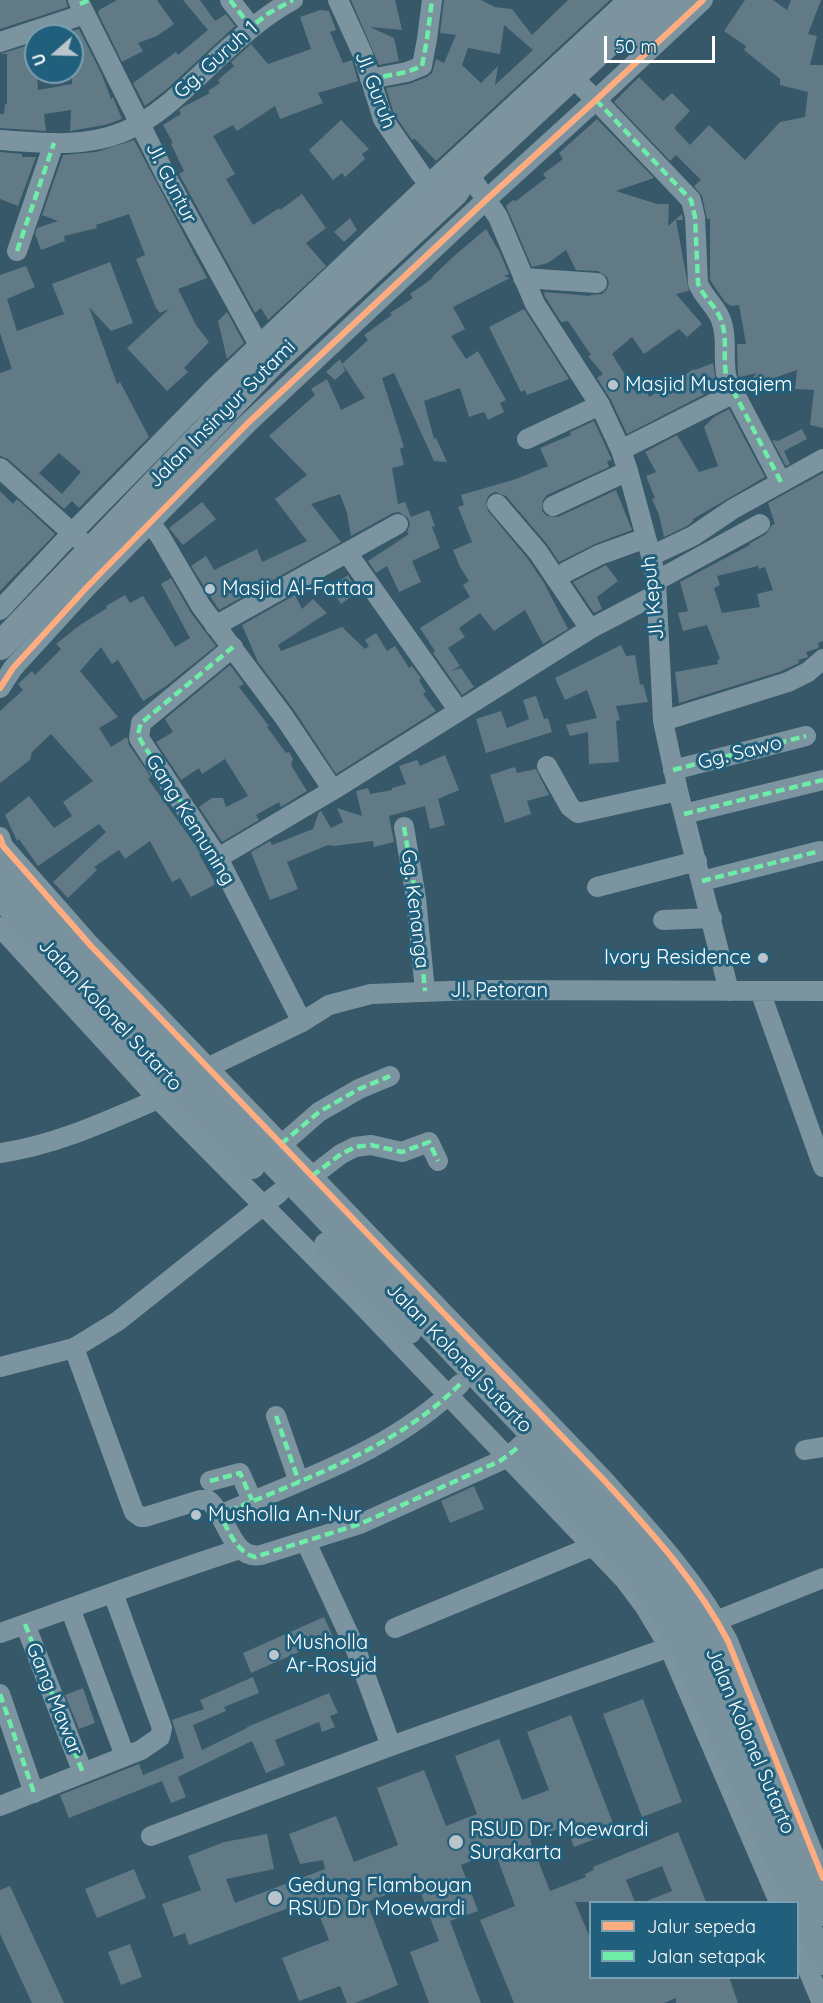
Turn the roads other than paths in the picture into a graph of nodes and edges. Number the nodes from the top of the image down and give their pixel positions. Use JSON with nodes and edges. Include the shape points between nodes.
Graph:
{"nodes":[{"id":1,"x":231,"y":0,"type":"edge"},
{"id":2,"x":293,"y":0,"type":"edge"},
{"id":3,"x":338,"y":0,"type":"edge"},
{"id":4,"x":432,"y":0,"type":"edge"},
{"id":5,"x":628,"y":0,"type":"edge"},
{"id":6,"x":654,"y":0,"type":"edge"},
{"id":7,"x":680,"y":0,"type":"edge"},
{"id":8,"x":703,"y":0,"type":"edge"},
{"id":9,"x":83,"y":5,"type":"edge"},
{"id":10,"x":251,"y":27,"type":"junction"},
{"id":11,"x":0,"y":42,"type":"edge"},
{"id":12,"x":645,"y":43,"type":"junction"},
{"id":13,"x":370,"y":79,"type":"junction"},
{"id":14,"x":571,"y":87,"type":"junction"},
{"id":15,"x":141,"y":123,"type":"junction"},
{"id":16,"x":0,"y":140,"type":"edge"},
{"id":17,"x":54,"y":143,"type":"junction"},
{"id":18,"x":460,"y":189,"type":"junction"},
{"id":19,"x":17,"y":251,"type":"dead end"},
{"id":20,"x":523,"y":278,"type":"junction"},
{"id":21,"x":597,"y":283,"type":"dead end"},
{"id":22,"x":367,"y":292,"type":"junction"},
{"id":23,"x":264,"y":354,"type":"junction"},
{"id":24,"x":734,"y":393,"type":"junction"},
{"id":25,"x":600,"y":405,"type":"junction"},
{"id":26,"x":527,"y":439,"type":"dead end"},
{"id":27,"x":621,"y":450,"type":"junction"},
{"id":28,"x":823,"y":459,"type":"edge"},
{"id":29,"x":0,"y":468,"type":"edge"},
{"id":30,"x":628,"y":471,"type":"junction"},
{"id":31,"x":781,"y":482,"type":"junction"},
{"id":32,"x":497,"y":504,"type":"dead end"},
{"id":33,"x":553,"y":506,"type":"dead end"},
{"id":34,"x":143,"y":512,"type":"junction"},
{"id":35,"x":398,"y":524,"type":"dead end"},
{"id":36,"x":760,"y":524,"type":"dead end"},
{"id":37,"x":82,"y":542,"type":"junction"},
{"id":38,"x":648,"y":547,"type":"junction"},
{"id":39,"x":348,"y":554,"type":"junction"},
{"id":40,"x":566,"y":572,"type":"dead end"},
{"id":41,"x":80,"y":579,"type":"junction"},
{"id":42,"x":655,"y":588,"type":"junction"},
{"id":43,"x":0,"y":610,"type":"edge"},
{"id":44,"x":215,"y":626,"type":"junction"},
{"id":45,"x":590,"y":629,"type":"junction"},
{"id":46,"x":233,"y":647,"type":"junction"},
{"id":47,"x":4,"y":656,"type":"edge"},
{"id":48,"x":823,"y":659,"type":"edge"},
{"id":49,"x":0,"y":688,"type":"edge"},
{"id":50,"x":459,"y":711,"type":"junction"},
{"id":51,"x":663,"y":721,"type":"junction"},
{"id":52,"x":806,"y":736,"type":"dead end"},
{"id":53,"x":548,"y":766,"type":"dead end"},
{"id":54,"x":673,"y":770,"type":"junction"},
{"id":55,"x":823,"y":780,"type":"edge"},
{"id":56,"x":333,"y":790,"type":"junction"},
{"id":57,"x":678,"y":791,"type":"junction"},
{"id":58,"x":684,"y":814,"type":"junction"},
{"id":59,"x":404,"y":827,"type":"dead end"},
{"id":60,"x":0,"y":837,"type":"edge"},
{"id":61,"x":820,"y":851,"type":"dead end"},
{"id":62,"x":218,"y":858,"type":"junction"},
{"id":63,"x":697,"y":861,"type":"junction"},
{"id":64,"x":0,"y":866,"type":"edge"},
{"id":65,"x":702,"y":881,"type":"junction"},
{"id":66,"x":597,"y":887,"type":"dead end"},
{"id":67,"x":0,"y":896,"type":"edge"},
{"id":68,"x":46,"y":906,"type":"junction"},
{"id":69,"x":712,"y":918,"type":"junction"},
{"id":70,"x":663,"y":921,"type":"dead end"},
{"id":71,"x":0,"y":927,"type":"edge"},
{"id":72,"x":425,"y":991,"type":"junction"},
{"id":73,"x":729,"y":991,"type":"junction"},
{"id":74,"x":760,"y":991,"type":"junction"},
{"id":75,"x":823,"y":991,"type":"edge"},
{"id":76,"x":302,"y":1022,"type":"junction"},
{"id":77,"x":390,"y":1076,"type":"dead end"},
{"id":78,"x":185,"y":1082,"type":"junction"},
{"id":79,"x":274,"y":1150,"type":"junction"},
{"id":80,"x":0,"y":1153,"type":"edge"},
{"id":81,"x":438,"y":1161,"type":"dead end"},
{"id":82,"x":823,"y":1167,"type":"edge"},
{"id":83,"x":288,"y":1191,"type":"junction"},
{"id":84,"x":74,"y":1348,"type":"junction"},
{"id":85,"x":0,"y":1367,"type":"edge"},
{"id":86,"x":455,"y":1390,"type":"junction"},
{"id":87,"x":276,"y":1416,"type":"dead end"},
{"id":88,"x":514,"y":1452,"type":"junction"},
{"id":89,"x":210,"y":1481,"type":"dead end"},
{"id":90,"x":299,"y":1482,"type":"junction"},
{"id":91,"x":252,"y":1500,"type":"junction"},
{"id":92,"x":220,"y":1515,"type":"junction"},
{"id":93,"x":597,"y":1540,"type":"junction"},
{"id":94,"x":306,"y":1542,"type":"junction"},
{"id":95,"x":240,"y":1549,"type":"junction"},
{"id":96,"x":823,"y":1578,"type":"edge"},
{"id":97,"x":113,"y":1593,"type":"junction"},
{"id":98,"x":70,"y":1608,"type":"junction"},
{"id":99,"x":709,"y":1623,"type":"junction"},
{"id":100,"x":25,"y":1624,"type":"junction"},
{"id":101,"x":395,"y":1628,"type":"dead end"},
{"id":102,"x":0,"y":1633,"type":"edge"},
{"id":103,"x":675,"y":1645,"type":"junction"},
{"id":104,"x":0,"y":1694,"type":"edge"},
{"id":105,"x":391,"y":1746,"type":"junction"},
{"id":106,"x":125,"y":1756,"type":"junction"},
{"id":107,"x":83,"y":1773,"type":"junction"},
{"id":108,"x":34,"y":1793,"type":"junction"},
{"id":109,"x":0,"y":1806,"type":"edge"},
{"id":110,"x":151,"y":1836,"type":"dead end"},
{"id":111,"x":823,"y":1878,"type":"edge"},
{"id":112,"x":779,"y":1901,"type":"edge"},
{"id":113,"x":808,"y":1917,"type":"edge"},
{"id":114,"x":823,"y":1962,"type":"edge"},
{"id":115,"x":822,"y":2003,"type":"edge"}],
"edges":[{"from":1,"to":10,"type":"street"},
{"from":2,"to":10,"type":"street","name":"Gg. Guruh 1"},
{"from":3,"to":13,"type":"street","name":"Jl. Guruh"},
{"from":4,"to":13,"type":"street","via":[[422,66]]},
{"from":5,"to":14,"type":"street"},
{"from":6,"to":14,"type":"highway","name":"Jalan Insinyur Sutami"},
{"from":7,"to":12,"type":"highway","name":"Jalan Insinyur Sutami"},
{"from":8,"to":12,"type":"street"},
{"from":9,"to":11,"type":"street"},
{"from":9,"to":15,"type":"street","name":"Jl. Guntur"},
{"from":10,"to":15,"type":"street","name":"Gg. Guruh 1"},
{"from":12,"to":14,"type":"highway","name":"Jalan Insinyur Sutami"},
{"from":13,"to":18,"type":"street","name":"Jl. Guruh","via":[[392,135]]},
{"from":14,"to":18,"type":"highway","name":"Jalan Insinyur Sutami"},
{"from":14,"to":18,"type":"street"},
{"from":14,"to":18,"type":"highway","name":"Jalan Insinyur Sutami","via":[[518,160]]},
{"from":14,"to":24,"type":"street","via":[[691,200],[698,283],[721,317],[726,373]]},
{"from":15,"to":17,"type":"street","name":"Gg. Guruh 1","via":[[99,140]]},
{"from":15,"to":23,"type":"street","name":"Jl. Guntur"},
{"from":16,"to":17,"type":"street","name":"Gg. Guruh 1"},
{"from":17,"to":19,"type":"street"},
{"from":18,"to":20,"type":"street","name":"Jl. Kepuh","via":[[498,217]]},
{"from":18,"to":22,"type":"highway","name":"Jalan Insinyur Sutami"},
{"from":18,"to":22,"type":"street"},
{"from":18,"to":23,"type":"street"},
{"from":20,"to":21,"type":"street"},
{"from":20,"to":25,"type":"street","name":"Jl. Kepuh","via":[[535,304]]},
{"from":22,"to":23,"type":"highway","name":"Jalan Insinyur Sutami"},
{"from":22,"to":34,"type":"street","via":[[248,423]]},
{"from":23,"to":34,"type":"highway","name":"Jalan Insinyur Sutami"},
{"from":23,"to":37,"type":"street"},
{"from":24,"to":27,"type":"street"},
{"from":24,"to":31,"type":"street"},
{"from":25,"to":26,"type":"street"},
{"from":25,"to":27,"type":"street","name":"Jl. Kepuh"},
{"from":27,"to":30,"type":"street","name":"Jl. Kepuh"},
{"from":28,"to":31,"type":"street"},
{"from":29,"to":37,"type":"street"},
{"from":30,"to":33,"type":"street"},
{"from":30,"to":38,"type":"street","name":"Jl. Kepuh"},
{"from":31,"to":38,"type":"street","via":[[693,536]]},
{"from":32,"to":45,"type":"street","via":[[538,552]]},
{"from":34,"to":37,"type":"highway","name":"Jalan Insinyur Sutami"},
{"from":34,"to":41,"type":"street"},
{"from":34,"to":44,"type":"street"},
{"from":35,"to":39,"type":"street"},
{"from":36,"to":42,"type":"street"},
{"from":37,"to":41,"type":"highway","name":"Jalan Insinyur Sutami"},
{"from":37,"to":43,"type":"street"},
{"from":38,"to":40,"type":"street","via":[[599,555]]},
{"from":38,"to":42,"type":"street","name":"Jl. Kepuh"},
{"from":39,"to":44,"type":"street"},
{"from":39,"to":50,"type":"street"},
{"from":41,"to":47,"type":"highway","name":"Jalan Insinyur Sutami"},
{"from":42,"to":45,"type":"street"},
{"from":42,"to":51,"type":"street","name":"Jl. Kepuh"},
{"from":44,"to":46,"type":"street"},
{"from":45,"to":50,"type":"street"},
{"from":46,"to":56,"type":"street"},
{"from":46,"to":62,"type":"street","name":"Gang Kemuning","via":[[141,723],[138,734]]},
{"from":47,"to":49,"type":"street"},
{"from":48,"to":51,"type":"street","via":[[788,682]]},
{"from":50,"to":56,"type":"street"},
{"from":51,"to":54,"type":"street","name":"Jl. Kepuh"},
{"from":52,"to":54,"type":"street","name":"Gg. Sawo"},
{"from":53,"to":57,"type":"street","via":[[570,807],[578,813]]},
{"from":54,"to":57,"type":"street","name":"Jl. Kepuh"},
{"from":55,"to":58,"type":"street"},
{"from":56,"to":62,"type":"street"},
{"from":57,"to":58,"type":"street","name":"Jl. Kepuh"},
{"from":58,"to":63,"type":"street","name":"Jl. Kepuh"},
{"from":59,"to":72,"type":"street","name":"Gg. Kenanga","via":[[416,897]]},
{"from":60,"to":68,"type":"street"},
{"from":61,"to":65,"type":"street"},
{"from":62,"to":76,"type":"street","name":"Gang Kemuning"},
{"from":63,"to":65,"type":"street","name":"Jl. Kepuh"},
{"from":63,"to":66,"type":"street"},
{"from":64,"to":68,"type":"main road","name":"Jalan Kolonel Sutarto"},
{"from":65,"to":69,"type":"street","name":"Jl. Kepuh"},
{"from":67,"to":78,"type":"main road","name":"Jalan Kolonel Sutarto"},
{"from":68,"to":78,"type":"main road","name":"Jalan Kolonel Sutarto","via":[[87,951]]},
{"from":69,"to":70,"type":"street"},
{"from":69,"to":73,"type":"street","name":"Jl. Kepuh"},
{"from":71,"to":78,"type":"street"},
{"from":72,"to":73,"type":"street","name":"Jl. Petoran"},
{"from":72,"to":76,"type":"street","name":"Jl. Petoran","via":[[371,994],[329,1005]]},
{"from":73,"to":74,"type":"street","name":"Jl. Petoran"},
{"from":74,"to":75,"type":"street","name":"Jl. Petoran"},
{"from":74,"to":82,"type":"street"},
{"from":76,"to":78,"type":"street","name":"Jl. Petoran"},
{"from":77,"to":79,"type":"street","via":[[319,1112]]},
{"from":78,"to":79,"type":"main road","name":"Jalan Kolonel Sutarto"},
{"from":78,"to":80,"type":"street","name":"Jl. Petoran","via":[[63,1138]]},
{"from":78,"to":83,"type":"main road","name":"Jalan Kolonel Sutarto"},
{"from":79,"to":83,"type":"main road","name":"Jalan Kolonel Sutarto"},
{"from":81,"to":83,"type":"street","via":[[429,1142],[402,1152],[362,1146],[341,1154]]},
{"from":83,"to":84,"type":"street","via":[[118,1321]]},
{"from":83,"to":86,"type":"main road","name":"Jalan Kolonel Sutarto"},
{"from":83,"to":99,"type":"main road","name":"Jalan Kolonel Sutarto","via":[[655,1562]]},
{"from":84,"to":85,"type":"street"},
{"from":84,"to":92,"type":"street","via":[[134,1512],[145,1517],[204,1500],[211,1502]]},
{"from":86,"to":88,"type":"main road","name":"Jalan Kolonel Sutarto"},
{"from":86,"to":90,"type":"street","via":[[406,1428]]},
{"from":87,"to":90,"type":"street"},
{"from":88,"to":93,"type":"main road","name":"Jalan Kolonel Sutarto"},
{"from":88,"to":94,"type":"street","via":[[360,1524]]},
{"from":89,"to":91,"type":"street","via":[[240,1473]]},
{"from":90,"to":91,"type":"street"},
{"from":91,"to":92,"type":"street"},
{"from":92,"to":95,"type":"street"},
{"from":93,"to":101,"type":"street"},
{"from":93,"to":103,"type":"main road","name":"Jalan Kolonel Sutarto","via":[[630,1565],[653,1596]]},
{"from":94,"to":95,"type":"street","via":[[255,1557]]},
{"from":94,"to":105,"type":"street","via":[[356,1650]]},
{"from":95,"to":97,"type":"street"},
{"from":96,"to":99,"type":"street"},
{"from":97,"to":98,"type":"street"},
{"from":97,"to":106,"type":"street","via":[[162,1728],[153,1743]]},
{"from":98,"to":100,"type":"street"},
{"from":98,"to":106,"type":"street"},
{"from":99,"to":111,"type":"street","via":[[728,1641]]},
{"from":99,"to":113,"type":"main road","name":"Jalan Kolonel Sutarto"},
{"from":100,"to":102,"type":"street"},
{"from":100,"to":107,"type":"street","name":"Gang Mawar"},
{"from":103,"to":105,"type":"street"},
{"from":103,"to":112,"type":"street"},
{"from":103,"to":113,"type":"main road","name":"Jalan Kolonel Sutarto"},
{"from":104,"to":108,"type":"street"},
{"from":105,"to":110,"type":"street"},
{"from":106,"to":107,"type":"street"},
{"from":107,"to":108,"type":"street"},
{"from":108,"to":109,"type":"street"},
{"from":113,"to":114,"type":"main road","name":"Jalan Kolonel Sutarto"},
{"from":113,"to":115,"type":"street"}]}
